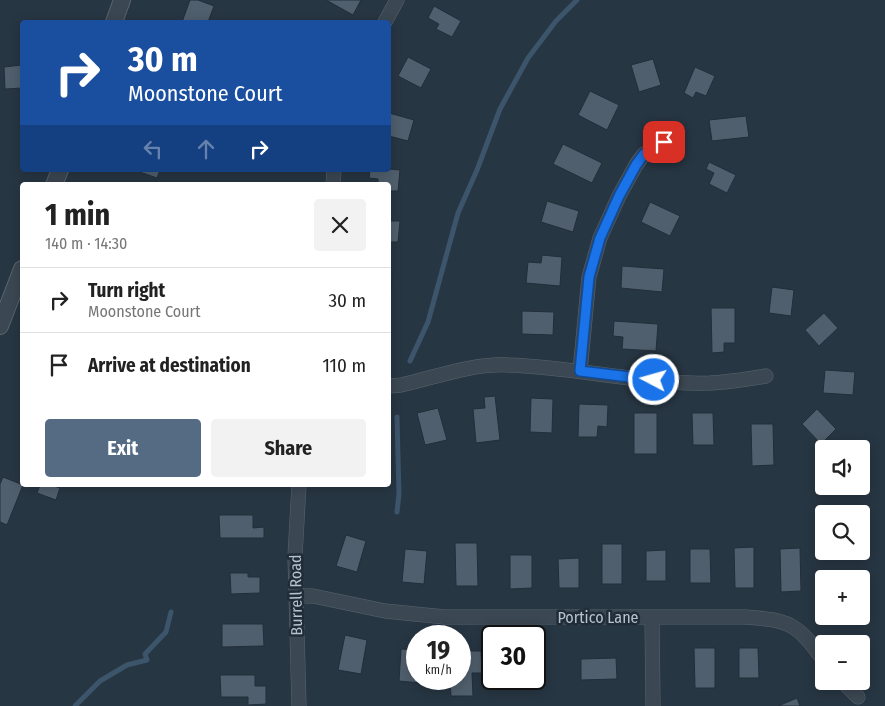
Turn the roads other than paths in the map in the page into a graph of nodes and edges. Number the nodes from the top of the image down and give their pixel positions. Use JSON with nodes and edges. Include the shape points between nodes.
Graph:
{"nodes":[{"id":1,"x":122,"y":0,"type":"edge"},
{"id":2,"x":397,"y":0,"type":"edge"},
{"id":3,"x":115,"y":20,"type":"edge"},
{"id":4,"x":385,"y":20,"type":"edge"},
{"id":5,"x":664,"y":142,"type":"dead end"},
{"id":6,"x":20,"y":274,"type":"edge"},
{"id":7,"x":0,"y":326,"type":"edge"},
{"id":8,"x":580,"y":371,"type":"junction"},
{"id":9,"x":766,"y":376,"type":"dead end"},
{"id":10,"x":391,"y":386,"type":"edge"},
{"id":11,"x":299,"y":487,"type":"edge"},
{"id":12,"x":296,"y":596,"type":"junction"},
{"id":13,"x":652,"y":618,"type":"junction"},
{"id":14,"x":815,"y":648,"type":"edge"},
{"id":15,"x":851,"y":690,"type":"edge"},
{"id":16,"x":858,"y":697,"type":"dead end"},
{"id":17,"x":299,"y":706,"type":"edge"},
{"id":18,"x":653,"y":706,"type":"edge"}],
"edges":[{"from":1,"to":3,"type":"street"},
{"from":2,"to":4,"type":"street"},
{"from":5,"to":8,"type":"street","via":[[644,154],[636,165],[600,238],[589,277]]},
{"from":6,"to":7,"type":"street"},
{"from":8,"to":9,"type":"street","via":[[672,382],[710,383]]},
{"from":8,"to":10,"type":"street","via":[[508,364],[478,367]]},
{"from":11,"to":12,"type":"street","name":"Burrell Road"},
{"from":12,"to":13,"type":"street","name":"Portico Lane","via":[[445,617]]},
{"from":12,"to":17,"type":"street","name":"Burrell Road"},
{"from":13,"to":14,"type":"street","name":"Portico Lane","via":[[773,619],[787,623],[808,638]]},
{"from":13,"to":18,"type":"street"},
{"from":15,"to":16,"type":"street"}]}
